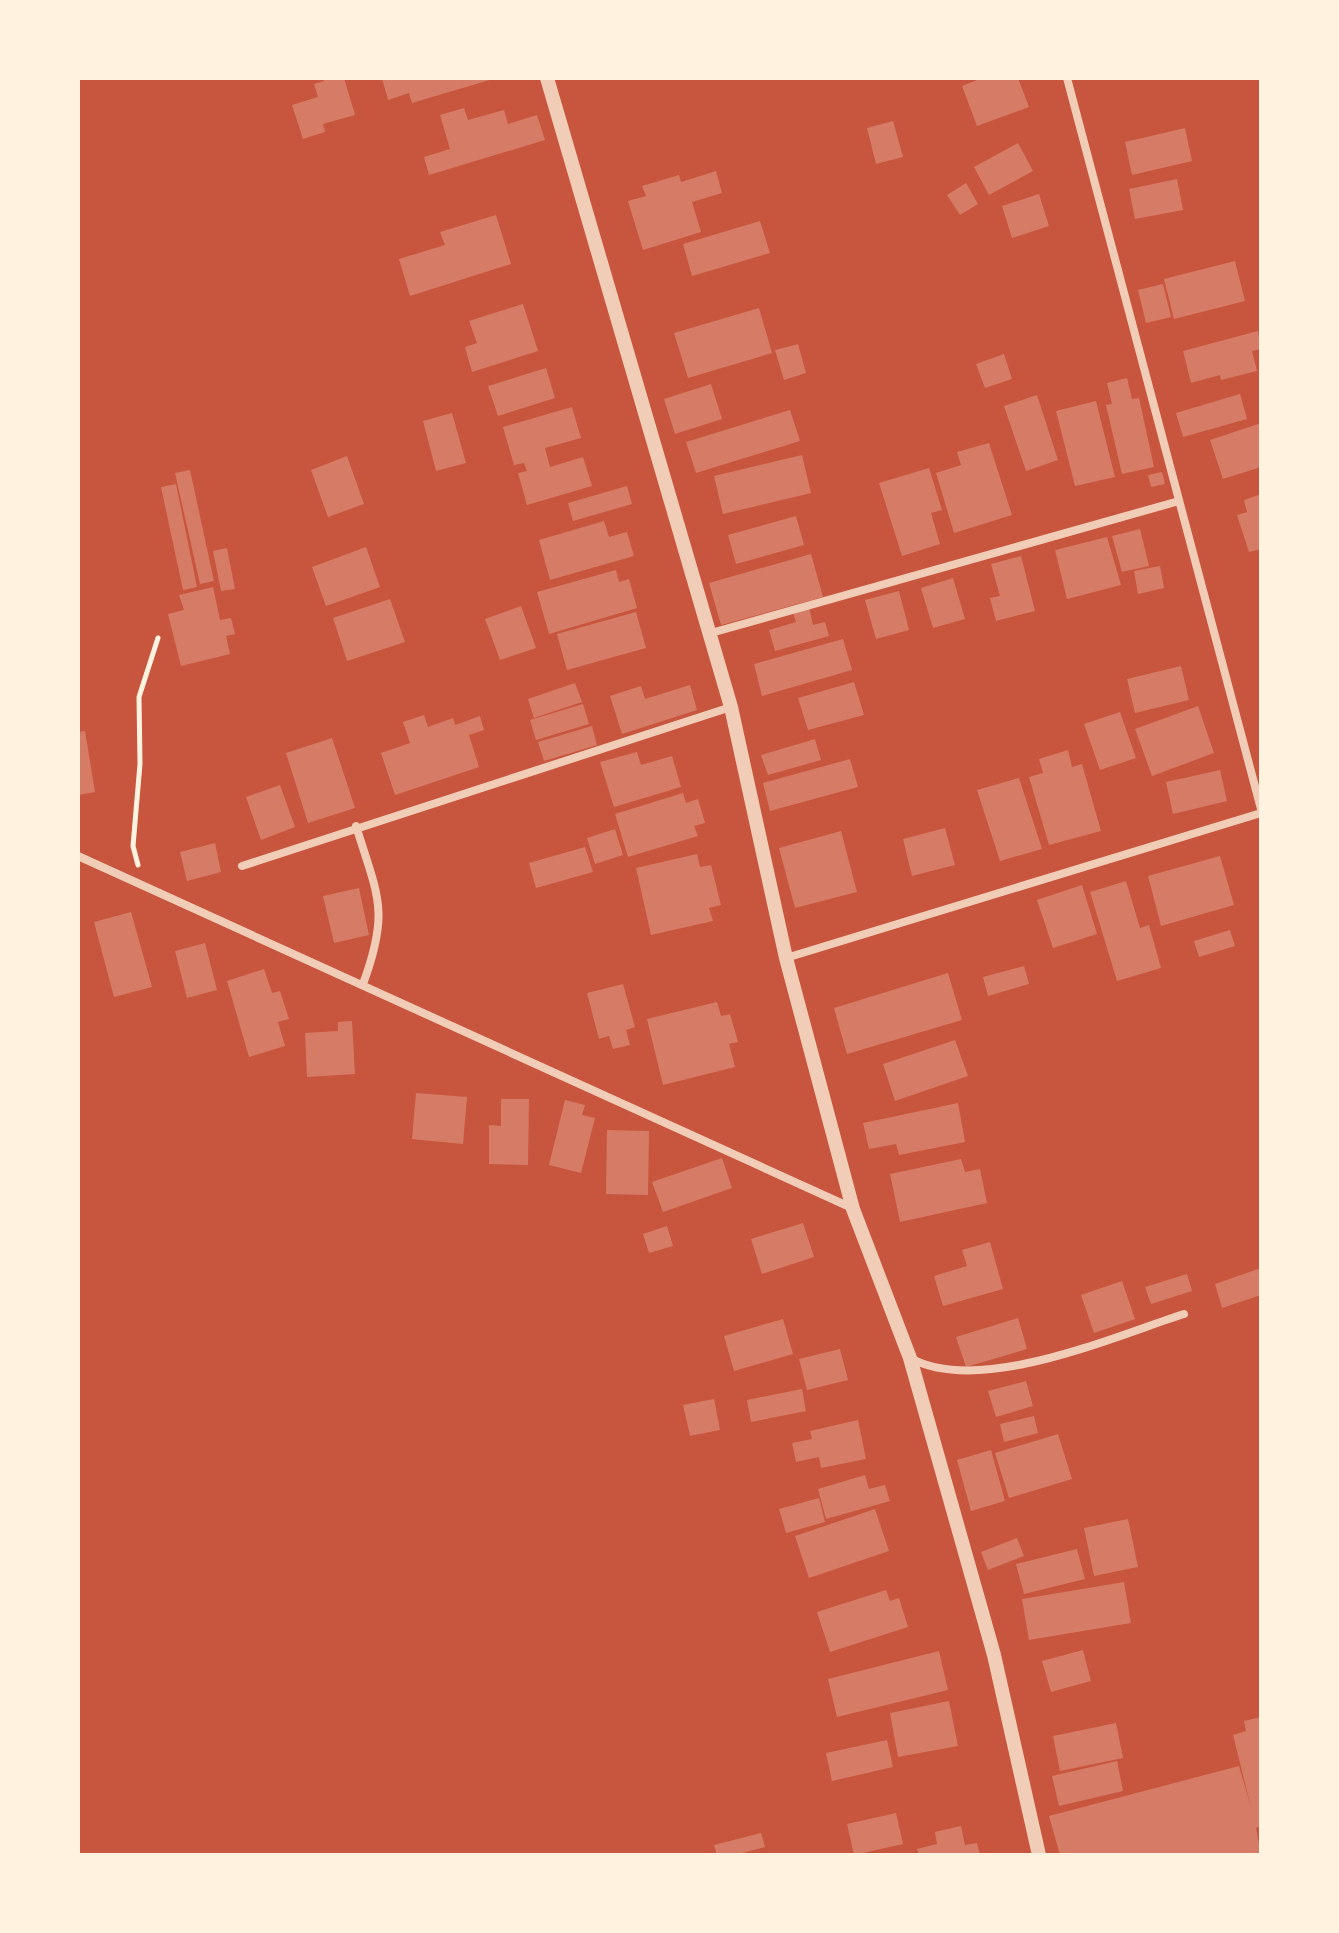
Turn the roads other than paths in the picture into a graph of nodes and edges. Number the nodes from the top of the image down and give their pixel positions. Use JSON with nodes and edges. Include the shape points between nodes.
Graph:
{"nodes":[{"id":1,"x":547,"y":78,"type":"edge"},
{"id":2,"x":1067,"y":78,"type":"edge"},
{"id":3,"x":1179,"y":501,"type":"junction"},
{"id":4,"x":711,"y":633,"type":"junction"},
{"id":5,"x":731,"y":707,"type":"junction"},
{"id":6,"x":1261,"y":811,"type":"edge"},
{"id":7,"x":356,"y":826,"type":"junction"},
{"id":8,"x":78,"y":856,"type":"edge"},
{"id":9,"x":242,"y":866,"type":"dead end"},
{"id":10,"x":786,"y":958,"type":"junction"},
{"id":11,"x":363,"y":984,"type":"junction"},
{"id":12,"x":853,"y":1209,"type":"junction"},
{"id":13,"x":1184,"y":1314,"type":"dead end"},
{"id":14,"x":910,"y":1358,"type":"junction"},
{"id":15,"x":1039,"y":1855,"type":"edge"}],
"edges":[{"from":1,"to":4,"type":"street"},
{"from":2,"to":3,"type":"street"},
{"from":3,"to":4,"type":"street"},
{"from":3,"to":6,"type":"street"},
{"from":4,"to":5,"type":"street"},
{"from":5,"to":7,"type":"street"},
{"from":5,"to":10,"type":"street"},
{"from":6,"to":10,"type":"street"},
{"from":7,"to":9,"type":"street"},
{"from":7,"to":11,"type":"street","via":[[381,907],[377,945]]},
{"from":8,"to":11,"type":"street"},
{"from":10,"to":12,"type":"street"},
{"from":11,"to":12,"type":"street"},
{"from":12,"to":14,"type":"street"},
{"from":13,"to":14,"type":"street","via":[[990,1371],[929,1369]]},
{"from":14,"to":15,"type":"street","via":[[994,1655]]}]}
